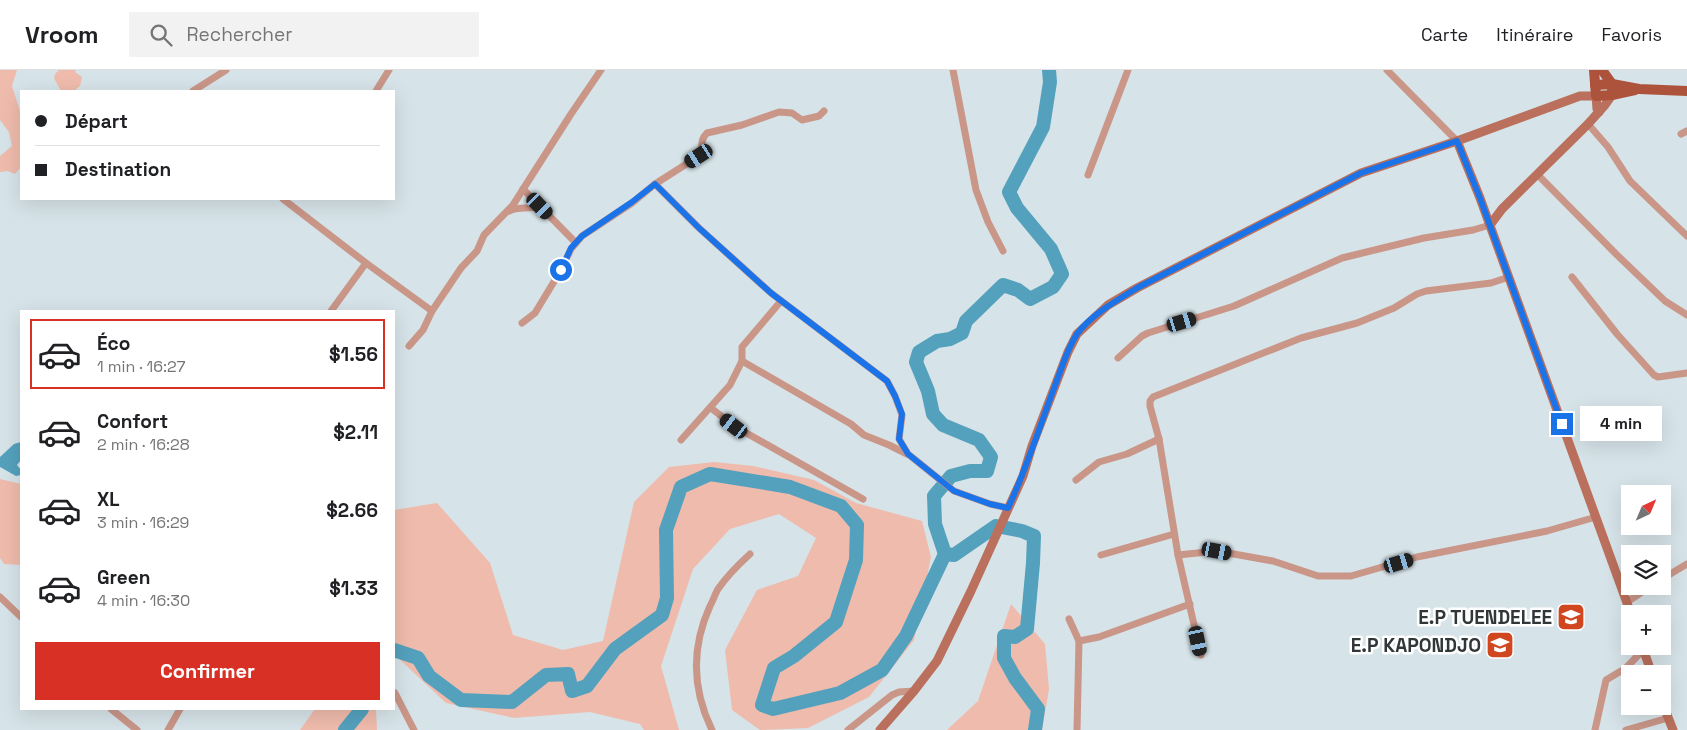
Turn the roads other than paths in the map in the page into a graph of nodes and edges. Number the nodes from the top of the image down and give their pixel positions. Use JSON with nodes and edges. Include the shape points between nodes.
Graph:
{"nodes":[{"id":1,"x":226,"y":70,"type":"edge"},
{"id":2,"x":389,"y":70,"type":"edge"},
{"id":3,"x":601,"y":70,"type":"edge"},
{"id":4,"x":953,"y":70,"type":"edge"},
{"id":5,"x":1128,"y":70,"type":"edge"},
{"id":6,"x":1386,"y":70,"type":"edge"},
{"id":7,"x":1594,"y":70,"type":"edge"},
{"id":8,"x":1602,"y":70,"type":"edge"},
{"id":9,"x":1612,"y":84,"type":"junction"},
{"id":10,"x":1595,"y":85,"type":"junction"},
{"id":11,"x":1639,"y":89,"type":"junction"},
{"id":12,"x":195,"y":90,"type":"edge"},
{"id":13,"x":377,"y":90,"type":"edge"},
{"id":14,"x":1687,"y":91,"type":"edge"},
{"id":15,"x":1612,"y":95,"type":"junction"},
{"id":16,"x":1580,"y":96,"type":"junction"},
{"id":17,"x":1596,"y":96,"type":"junction"},
{"id":18,"x":824,"y":111,"type":"dead end"},
{"id":19,"x":1599,"y":112,"type":"junction"},
{"id":20,"x":1588,"y":124,"type":"junction"},
{"id":21,"x":1457,"y":141,"type":"junction"},
{"id":22,"x":1537,"y":174,"type":"junction"},
{"id":23,"x":1088,"y":175,"type":"dead end"},
{"id":24,"x":655,"y":184,"type":"junction"},
{"id":25,"x":523,"y":189,"type":"junction"},
{"id":26,"x":284,"y":200,"type":"edge"},
{"id":27,"x":540,"y":206,"type":"junction"},
{"id":28,"x":506,"y":212,"type":"junction"},
{"id":29,"x":1490,"y":225,"type":"junction"},
{"id":30,"x":1687,"y":236,"type":"edge"},
{"id":31,"x":576,"y":243,"type":"junction"},
{"id":32,"x":1003,"y":251,"type":"dead end"},
{"id":33,"x":366,"y":263,"type":"junction"},
{"id":34,"x":1509,"y":277,"type":"junction"},
{"id":35,"x":1572,"y":277,"type":"dead end"},
{"id":36,"x":781,"y":301,"type":"junction"},
{"id":37,"x":332,"y":310,"type":"edge"},
{"id":38,"x":432,"y":312,"type":"junction"},
{"id":39,"x":1687,"y":315,"type":"edge"},
{"id":40,"x":522,"y":323,"type":"dead end"},
{"id":41,"x":409,"y":346,"type":"dead end"},
{"id":42,"x":1118,"y":358,"type":"dead end"},
{"id":43,"x":742,"y":361,"type":"junction"},
{"id":44,"x":1687,"y":373,"type":"edge"},
{"id":45,"x":710,"y":408,"type":"junction"},
{"id":46,"x":1159,"y":439,"type":"junction"},
{"id":47,"x":681,"y":440,"type":"dead end"},
{"id":48,"x":908,"y":454,"type":"junction"},
{"id":49,"x":1076,"y":480,"type":"dead end"},
{"id":50,"x":864,"y":499,"type":"dead end"},
{"id":51,"x":1007,"y":510,"type":"junction"},
{"id":52,"x":1596,"y":516,"type":"junction"},
{"id":53,"x":1174,"y":534,"type":"junction"},
{"id":54,"x":750,"y":554,"type":"dead end"},
{"id":55,"x":1101,"y":555,"type":"dead end"},
{"id":56,"x":1178,"y":556,"type":"junction"},
{"id":57,"x":1687,"y":564,"type":"edge"},
{"id":58,"x":1671,"y":574,"type":"edge"},
{"id":59,"x":1638,"y":595,"type":"edge"},
{"id":60,"x":0,"y":597,"type":"edge"},
{"id":61,"x":1627,"y":602,"type":"junction"},
{"id":62,"x":1190,"y":604,"type":"junction"},
{"id":63,"x":1628,"y":605,"type":"edge"},
{"id":64,"x":20,"y":616,"type":"edge"},
{"id":65,"x":1069,"y":619,"type":"dead end"},
{"id":66,"x":1079,"y":641,"type":"junction"},
{"id":67,"x":1201,"y":655,"type":"dead end"},
{"id":68,"x":1637,"y":655,"type":"edge"},
{"id":69,"x":914,"y":691,"type":"junction"},
{"id":70,"x":395,"y":693,"type":"dead end"},
{"id":71,"x":112,"y":710,"type":"edge"},
{"id":72,"x":179,"y":710,"type":"edge"},
{"id":73,"x":1667,"y":715,"type":"edge"},
{"id":74,"x":1668,"y":718,"type":"junction"},
{"id":75,"x":137,"y":730,"type":"edge"},
{"id":76,"x":168,"y":730,"type":"edge"},
{"id":77,"x":414,"y":730,"type":"edge"},
{"id":78,"x":712,"y":730,"type":"edge"},
{"id":79,"x":848,"y":730,"type":"edge"},
{"id":80,"x":880,"y":730,"type":"edge"},
{"id":81,"x":1077,"y":730,"type":"edge"},
{"id":82,"x":1595,"y":730,"type":"edge"},
{"id":83,"x":1626,"y":730,"type":"edge"},
{"id":84,"x":1672,"y":730,"type":"edge"}],
"edges":[{"from":1,"to":12,"type":"street"},
{"from":2,"to":13,"type":"street"},
{"from":3,"to":25,"type":"street"},
{"from":4,"to":32,"type":"street","via":[[976,190]]},
{"from":5,"to":23,"type":"street"},
{"from":6,"to":21,"type":"street"},
{"from":7,"to":10,"type":"main road"},
{"from":8,"to":9,"type":"main road"},
{"from":9,"to":10,"type":"main road"},
{"from":9,"to":11,"type":"main road"},
{"from":9,"to":15,"type":"main road"},
{"from":10,"to":16,"type":"street"},
{"from":10,"to":17,"type":"main road"},
{"from":11,"to":14,"type":"main road"},
{"from":11,"to":15,"type":"main road"},
{"from":15,"to":17,"type":"main road"},
{"from":15,"to":19,"type":"street"},
{"from":16,"to":17,"type":"street"},
{"from":16,"to":21,"type":"street"},
{"from":17,"to":19,"type":"street"},
{"from":18,"to":24,"type":"street","via":[[822,115],[802,120],[792,113],[779,112],[707,133],[701,141],[699,156]]},
{"from":19,"to":20,"type":"street"},
{"from":20,"to":22,"type":"street"},
{"from":20,"to":30,"type":"street","via":[[1630,180]]},
{"from":21,"to":29,"type":"street"},
{"from":21,"to":51,"type":"street","via":[[1361,173],[1108,305],[1078,334],[1068,352],[1023,476]]},
{"from":22,"to":29,"type":"street"},
{"from":22,"to":39,"type":"street","via":[[1665,301]]},
{"from":24,"to":31,"type":"street"},
{"from":24,"to":36,"type":"street"},
{"from":25,"to":27,"type":"street"},
{"from":25,"to":28,"type":"street"},
{"from":26,"to":33,"type":"street"},
{"from":27,"to":28,"type":"street"},
{"from":27,"to":31,"type":"street"},
{"from":28,"to":38,"type":"street","via":[[484,235],[477,251],[461,268]]},
{"from":29,"to":34,"type":"street"},
{"from":29,"to":42,"type":"street","via":[[1342,258],[1234,306],[1148,333]]},
{"from":31,"to":40,"type":"street","via":[[535,313]]},
{"from":33,"to":37,"type":"street"},
{"from":33,"to":38,"type":"street"},
{"from":34,"to":46,"type":"street","via":[[1491,284],[1416,294],[1394,308],[1357,323],[1301,338],[1157,394],[1150,401],[1150,406]]},
{"from":34,"to":52,"type":"street"},
{"from":35,"to":44,"type":"street","via":[[1616,334],[1654,375]]},
{"from":36,"to":43,"type":"street","via":[[742,347]]},
{"from":36,"to":48,"type":"street","via":[[889,383],[902,414],[899,439]]},
{"from":38,"to":41,"type":"street","via":[[423,330]]},
{"from":43,"to":45,"type":"street","via":[[730,385]]},
{"from":43,"to":48,"type":"street","via":[[851,424],[864,435]]},
{"from":45,"to":47,"type":"street"},
{"from":45,"to":50,"type":"street","via":[[734,426]]},
{"from":46,"to":49,"type":"street","via":[[1127,454],[1099,462]]},
{"from":46,"to":53,"type":"street"},
{"from":48,"to":51,"type":"street","via":[[954,491]]},
{"from":51,"to":69,"type":"street","via":[[937,661]]},
{"from":52,"to":56,"type":"street","via":[[1547,531],[1417,557],[1351,576],[1318,576],[1274,561],[1217,551]]},
{"from":52,"to":61,"type":"street"},
{"from":53,"to":55,"type":"street"},
{"from":53,"to":56,"type":"street"},
{"from":54,"to":78,"type":"street","via":[[717,590],[700,632],[696,655],[699,694]]},
{"from":56,"to":62,"type":"street"},
{"from":57,"to":58,"type":"street"},
{"from":59,"to":61,"type":"street"},
{"from":60,"to":64,"type":"street"},
{"from":61,"to":63,"type":"street"},
{"from":62,"to":66,"type":"street","via":[[1099,637]]},
{"from":62,"to":67,"type":"street"},
{"from":65,"to":66,"type":"street"},
{"from":66,"to":81,"type":"street"},
{"from":68,"to":82,"type":"street","via":[[1626,668],[1606,680]]},
{"from":69,"to":79,"type":"street","via":[[892,695]]},
{"from":69,"to":80,"type":"street"},
{"from":70,"to":77,"type":"street"},
{"from":71,"to":75,"type":"street"},
{"from":72,"to":76,"type":"street"},
{"from":73,"to":74,"type":"street"},
{"from":74,"to":83,"type":"street"},
{"from":74,"to":84,"type":"street"}]}
